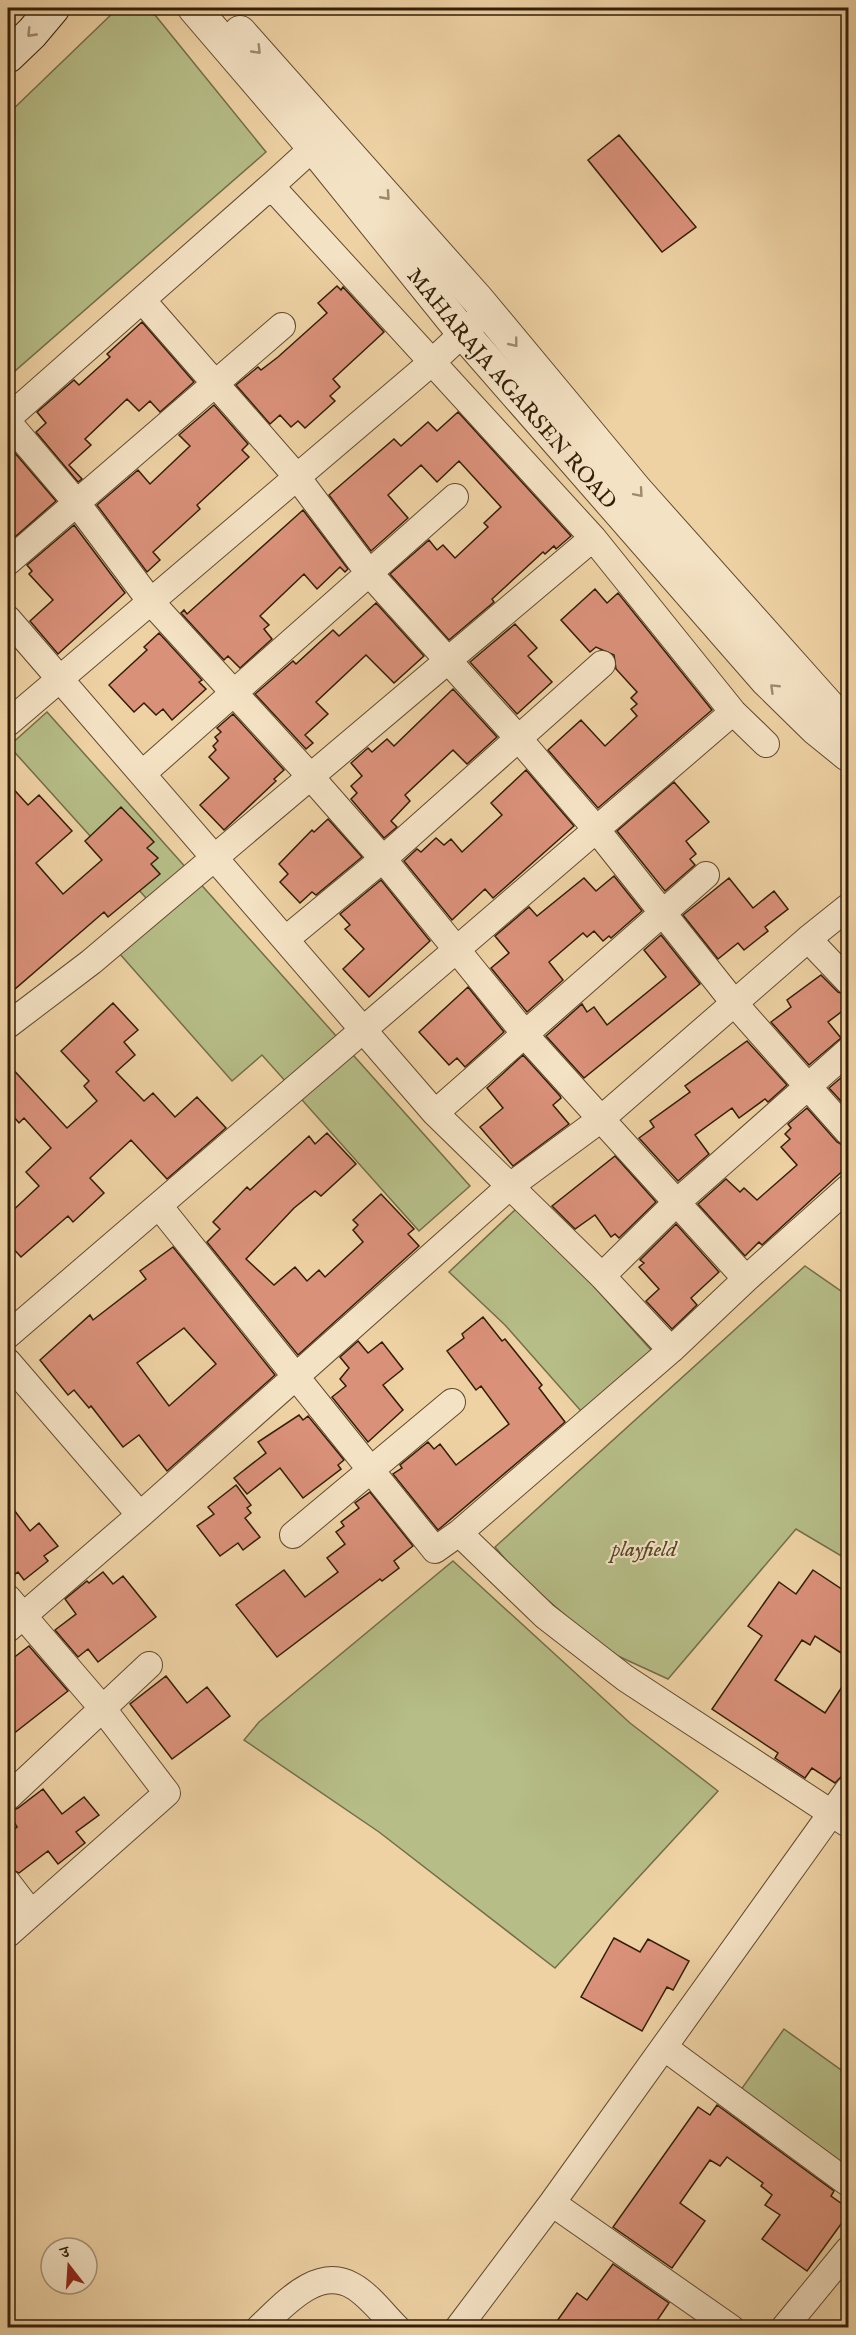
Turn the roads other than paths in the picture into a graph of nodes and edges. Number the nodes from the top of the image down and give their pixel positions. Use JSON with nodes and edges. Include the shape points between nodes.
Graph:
{"nodes":[{"id":1,"x":53,"y":8,"type":"edge"},
{"id":2,"x":194,"y":8,"type":"edge"},
{"id":3,"x":217,"y":8,"type":"edge"},
{"id":4,"x":8,"y":56,"type":"edge"},
{"id":5,"x":321,"y":140,"type":"junction"},
{"id":6,"x":271,"y":186,"type":"junction"},
{"id":7,"x":142,"y":301,"type":"junction"},
{"id":8,"x":488,"y":311,"type":"junction"},
{"id":9,"x":282,"y":326,"type":"dead end"},
{"id":10,"x":463,"y":333,"type":"junction"},
{"id":11,"x":431,"y":363,"type":"junction"},
{"id":12,"x":215,"y":384,"type":"junction"},
{"id":13,"x":8,"y":418,"type":"edge"},
{"id":14,"x":8,"y":422,"type":"edge"},
{"id":15,"x":297,"y":477,"type":"junction"},
{"id":16,"x":456,"y":497,"type":"dead end"},
{"id":17,"x":76,"y":502,"type":"junction"},
{"id":18,"x":593,"y":538,"type":"junction"},
{"id":19,"x":8,"y":562,"type":"edge"},
{"id":20,"x":369,"y":573,"type":"junction"},
{"id":21,"x":150,"y":602,"type":"junction"},
{"id":22,"x":8,"y":619,"type":"edge"},
{"id":23,"x":447,"y":663,"type":"junction"},
{"id":24,"x":602,"y":664,"type":"dead end"},
{"id":25,"x":59,"y":679,"type":"junction"},
{"id":26,"x":235,"y":692,"type":"junction"},
{"id":27,"x":733,"y":712,"type":"junction"},
{"id":28,"x":837,"y":716,"type":"edge"},
{"id":29,"x":8,"y":723,"type":"edge"},
{"id":30,"x":519,"y":739,"type":"junction"},
{"id":31,"x":766,"y":744,"type":"dead end"},
{"id":32,"x":849,"y":755,"type":"edge"},
{"id":33,"x":142,"y":774,"type":"junction"},
{"id":34,"x":310,"y":776,"type":"junction"},
{"id":35,"x":596,"y":829,"type":"junction"},
{"id":36,"x":214,"y":856,"type":"junction"},
{"id":37,"x":382,"y":859,"type":"junction"},
{"id":38,"x":706,"y":874,"type":"dead end"},
{"id":39,"x":849,"y":907,"type":"edge"},
{"id":40,"x":663,"y":914,"type":"junction"},
{"id":41,"x":286,"y":939,"type":"junction"},
{"id":42,"x":808,"y":939,"type":"junction"},
{"id":43,"x":457,"y":948,"type":"junction"},
{"id":44,"x":849,"y":981,"type":"edge"},
{"id":45,"x":735,"y":1004,"type":"junction"},
{"id":46,"x":8,"y":1025,"type":"edge"},
{"id":47,"x":363,"y":1029,"type":"junction"},
{"id":48,"x":525,"y":1032,"type":"junction"},
{"id":49,"x":849,"y":1051,"type":"edge"},
{"id":50,"x":808,"y":1088,"type":"junction"},
{"id":51,"x":435,"y":1113,"type":"junction"},
{"id":52,"x":601,"y":1119,"type":"junction"},
{"id":53,"x":849,"y":1132,"type":"edge"},
{"id":54,"x":509,"y":1187,"type":"junction"},
{"id":55,"x":849,"y":1188,"type":"edge"},
{"id":56,"x":675,"y":1204,"type":"junction"},
{"id":57,"x":159,"y":1206,"type":"junction"},
{"id":58,"x":602,"y":1276,"type":"junction"},
{"id":59,"x":746,"y":1279,"type":"junction"},
{"id":60,"x":8,"y":1335,"type":"edge"},
{"id":61,"x":671,"y":1350,"type":"junction"},
{"id":62,"x":8,"y":1362,"type":"edge"},
{"id":63,"x":297,"y":1376,"type":"junction"},
{"id":64,"x":452,"y":1402,"type":"dead end"},
{"id":65,"x":370,"y":1470,"type":"junction"},
{"id":66,"x":140,"y":1515,"type":"junction"},
{"id":67,"x":459,"y":1533,"type":"junction"},
{"id":68,"x":293,"y":1535,"type":"dead end"},
{"id":69,"x":13,"y":1614,"type":"edge"},
{"id":70,"x":149,"y":1665,"type":"dead end"},
{"id":71,"x":103,"y":1709,"type":"junction"},
{"id":72,"x":849,"y":1790,"type":"edge"},
{"id":73,"x":8,"y":1797,"type":"edge"},
{"id":74,"x":840,"y":1818,"type":"edge"},
{"id":75,"x":8,"y":1883,"type":"edge"},
{"id":76,"x":31,"y":1913,"type":"junction"},
{"id":77,"x":8,"y":1934,"type":"edge"},
{"id":78,"x":665,"y":2048,"type":"junction"},
{"id":79,"x":849,"y":2183,"type":"edge"},
{"id":80,"x":552,"y":2203,"type":"junction"},
{"id":81,"x":849,"y":2250,"type":"edge"},
{"id":82,"x":259,"y":2328,"type":"edge"},
{"id":83,"x":397,"y":2328,"type":"edge"},
{"id":84,"x":458,"y":2328,"type":"edge"},
{"id":85,"x":731,"y":2328,"type":"edge"},
{"id":86,"x":784,"y":2328,"type":"edge"}],
"edges":[{"from":1,"to":4,"type":"main road","one_way":true},
{"from":2,"to":5,"type":"street","name":"MAHARAJA AGARSEN ROAD"},
{"from":3,"to":5,"type":"street","name":"MAHARAJA AGARSEN ROAD","one_way":true},
{"from":5,"to":6,"type":"street"},
{"from":5,"to":8,"type":"street","name":"MAHARAJA AGARSEN ROAD","one_way":true},
{"from":5,"to":10,"type":"street","name":"MAHARAJA AGARSEN ROAD"},
{"from":6,"to":7,"type":"street"},
{"from":6,"to":11,"type":"street"},
{"from":7,"to":12,"type":"street"},
{"from":7,"to":13,"type":"street"},
{"from":8,"to":10,"type":"street"},
{"from":8,"to":28,"type":"street","name":"MAHARAJA AGARSEN ROAD","one_way":true,"via":[[583,429]]},
{"from":9,"to":12,"type":"street"},
{"from":10,"to":11,"type":"street"},
{"from":28,"to":10,"type":"street","name":"MAHARAJA AGARSEN ROAD","one_way":true,"via":[[766,680]]},
{"from":11,"to":15,"type":"street"},
{"from":11,"to":18,"type":"street"},
{"from":12,"to":15,"type":"street"},
{"from":12,"to":17,"type":"street"},
{"from":14,"to":17,"type":"street"},
{"from":15,"to":20,"type":"street"},
{"from":15,"to":21,"type":"street"},
{"from":16,"to":20,"type":"street"},
{"from":17,"to":19,"type":"street"},
{"from":17,"to":21,"type":"street"},
{"from":18,"to":23,"type":"street"},
{"from":18,"to":27,"type":"street"},
{"from":20,"to":23,"type":"street"},
{"from":20,"to":26,"type":"street"},
{"from":21,"to":25,"type":"street"},
{"from":21,"to":26,"type":"street"},
{"from":22,"to":25,"type":"street"},
{"from":23,"to":30,"type":"street"},
{"from":23,"to":34,"type":"street"},
{"from":24,"to":30,"type":"street"},
{"from":25,"to":29,"type":"street"},
{"from":25,"to":33,"type":"street"},
{"from":26,"to":33,"type":"street"},
{"from":26,"to":34,"type":"street"},
{"from":27,"to":31,"type":"street"},
{"from":27,"to":35,"type":"street"},
{"from":28,"to":32,"type":"street","name":"MAHARAJA AGARSEN ROAD"},
{"from":30,"to":35,"type":"street"},
{"from":30,"to":37,"type":"street"},
{"from":33,"to":36,"type":"street"},
{"from":34,"to":36,"type":"street"},
{"from":34,"to":37,"type":"street"},
{"from":35,"to":40,"type":"street"},
{"from":35,"to":43,"type":"street"},
{"from":36,"to":41,"type":"street"},
{"from":36,"to":46,"type":"street","via":[[91,962]]},
{"from":37,"to":41,"type":"street"},
{"from":37,"to":43,"type":"street"},
{"from":38,"to":40,"type":"street"},
{"from":39,"to":42,"type":"street"},
{"from":40,"to":45,"type":"street"},
{"from":40,"to":48,"type":"street"},
{"from":41,"to":47,"type":"street"},
{"from":42,"to":44,"type":"street"},
{"from":42,"to":45,"type":"street"},
{"from":43,"to":47,"type":"street"},
{"from":43,"to":48,"type":"street"},
{"from":45,"to":50,"type":"street"},
{"from":45,"to":52,"type":"street"},
{"from":47,"to":51,"type":"street"},
{"from":47,"to":57,"type":"street"},
{"from":48,"to":51,"type":"street"},
{"from":48,"to":52,"type":"street"},
{"from":49,"to":50,"type":"street"},
{"from":50,"to":53,"type":"street"},
{"from":50,"to":56,"type":"street"},
{"from":51,"to":54,"type":"street"},
{"from":52,"to":54,"type":"street"},
{"from":52,"to":56,"type":"street"},
{"from":54,"to":58,"type":"street"},
{"from":54,"to":63,"type":"street"},
{"from":55,"to":59,"type":"street"},
{"from":56,"to":58,"type":"street"},
{"from":56,"to":59,"type":"street"},
{"from":57,"to":60,"type":"street"},
{"from":57,"to":63,"type":"street"},
{"from":58,"to":61,"type":"street"},
{"from":59,"to":61,"type":"street"},
{"from":61,"to":67,"type":"street"},
{"from":62,"to":66,"type":"street"},
{"from":63,"to":65,"type":"street"},
{"from":63,"to":66,"type":"street"},
{"from":64,"to":65,"type":"street"},
{"from":65,"to":67,"type":"street","via":[[435,1550]]},
{"from":65,"to":68,"type":"street"},
{"from":66,"to":69,"type":"street"},
{"from":67,"to":74,"type":"street","via":[[545,1616],[624,1678]]},
{"from":69,"to":71,"type":"street"},
{"from":70,"to":71,"type":"street"},
{"from":71,"to":73,"type":"street"},
{"from":71,"to":76,"type":"street","via":[[166,1793]]},
{"from":72,"to":74,"type":"street"},
{"from":74,"to":78,"type":"street"},
{"from":75,"to":76,"type":"street"},
{"from":76,"to":77,"type":"street"},
{"from":78,"to":79,"type":"street"},
{"from":78,"to":80,"type":"street"},
{"from":80,"to":84,"type":"street"},
{"from":80,"to":85,"type":"street"},
{"from":81,"to":86,"type":"street"},
{"from":82,"to":83,"type":"street","via":[[306,2286],[326,2279],[355,2287]]}]}
